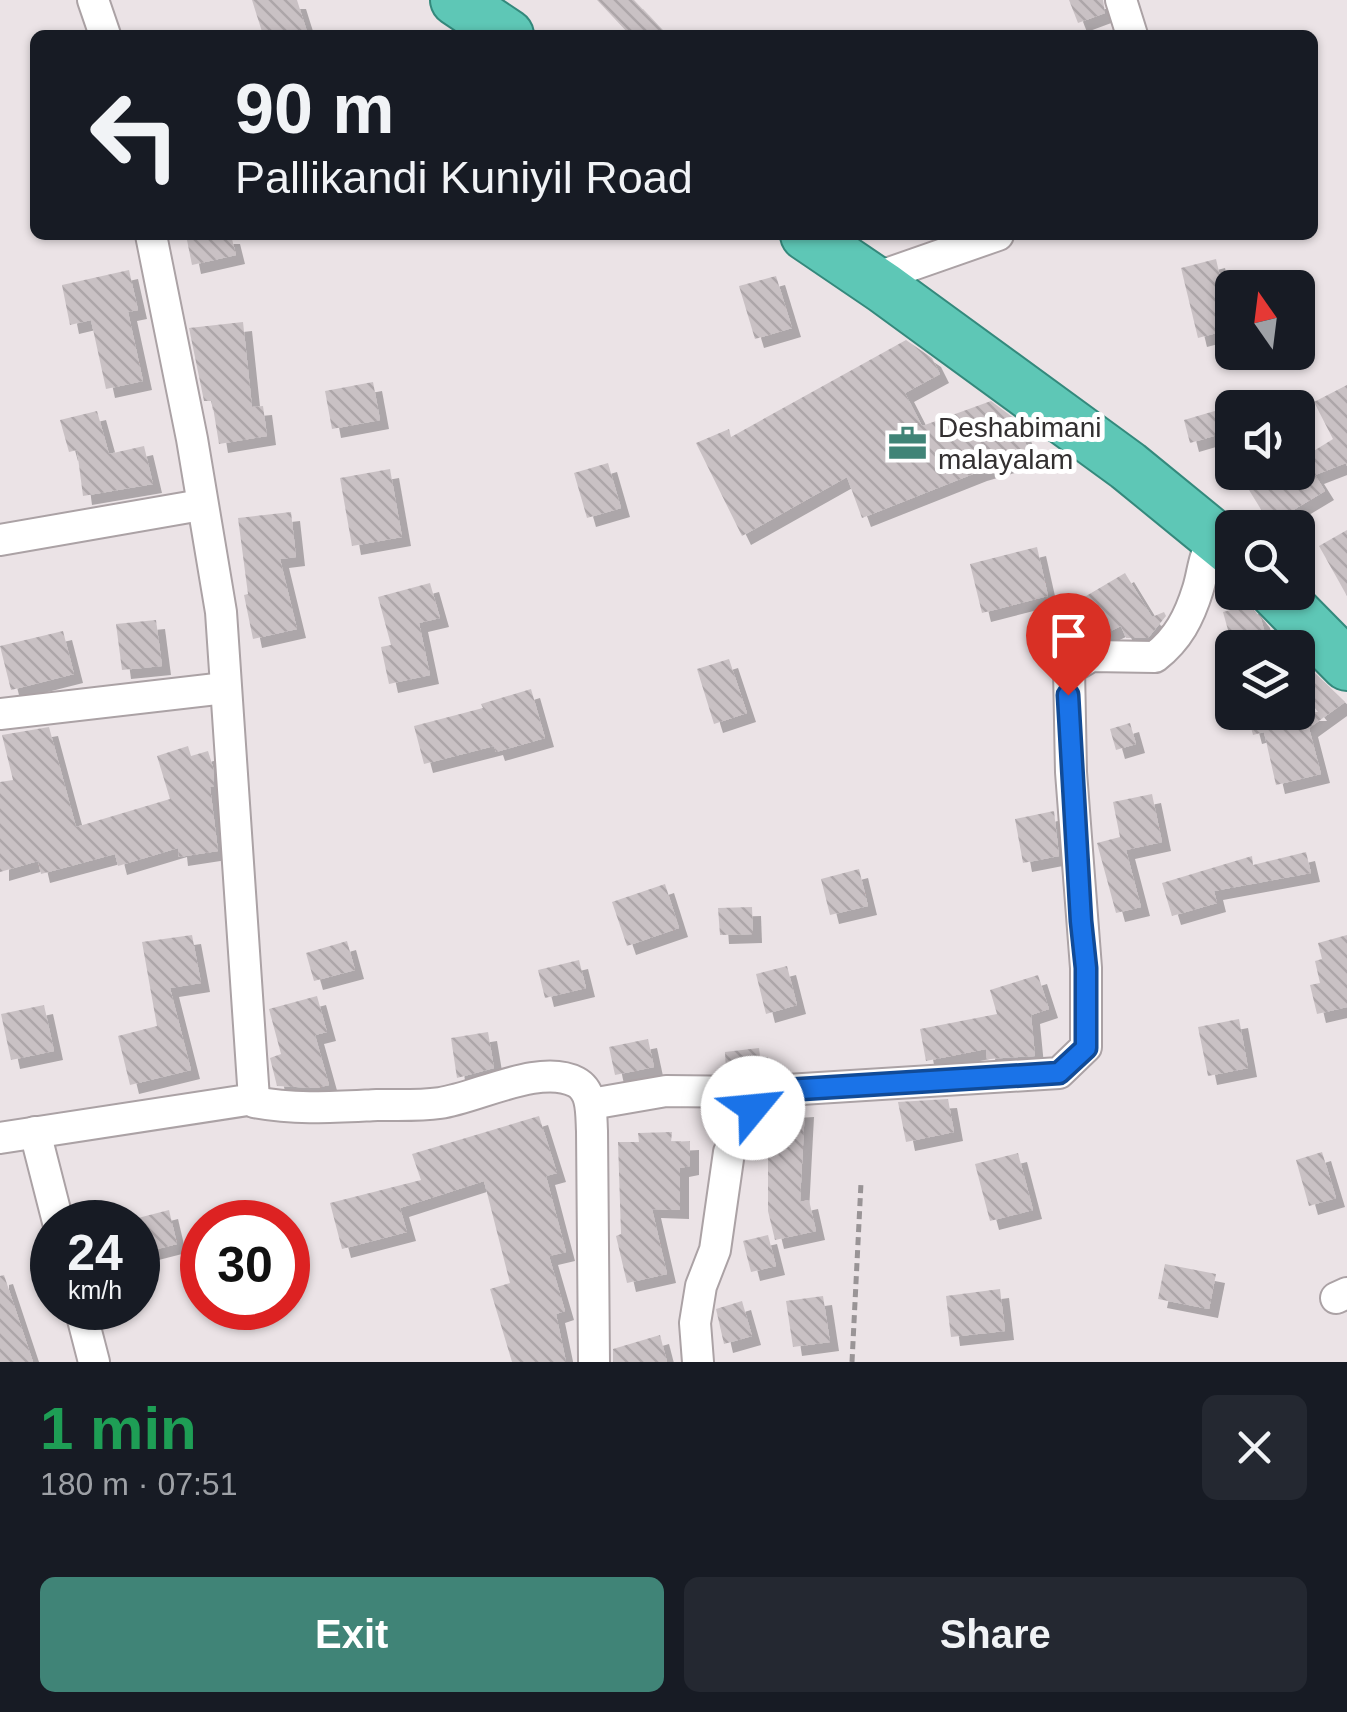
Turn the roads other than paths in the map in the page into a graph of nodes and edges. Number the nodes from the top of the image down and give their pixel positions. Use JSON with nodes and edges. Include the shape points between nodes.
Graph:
{"nodes":[{"id":1,"x":93,"y":0,"type":"edge"},
{"id":2,"x":457,"y":0,"type":"edge"},
{"id":3,"x":1121,"y":0,"type":"edge"},
{"id":4,"x":104,"y":30,"type":"edge"},
{"id":5,"x":501,"y":30,"type":"edge"},
{"id":6,"x":1130,"y":30,"type":"edge"},
{"id":7,"x":151,"y":240,"type":"edge"},
{"id":8,"x":813,"y":240,"type":"edge"},
{"id":9,"x":984,"y":240,"type":"edge"},
{"id":10,"x":872,"y":280,"type":"junction"},
{"id":11,"x":201,"y":505,"type":"junction"},
{"id":12,"x":1215,"y":535,"type":"edge"},
{"id":13,"x":0,"y":540,"type":"edge"},
{"id":14,"x":1215,"y":545,"type":"edge"},
{"id":15,"x":1292,"y":610,"type":"edge"},
{"id":16,"x":1347,"y":665,"type":"edge"},
{"id":17,"x":225,"y":688,"type":"junction"},
{"id":18,"x":0,"y":714,"type":"edge"},
{"id":19,"x":755,"y":1092,"type":"junction"},
{"id":20,"x":254,"y":1099,"type":"junction"},
{"id":21,"x":591,"y":1104,"type":"junction"},
{"id":22,"x":35,"y":1132,"type":"junction"},
{"id":23,"x":0,"y":1138,"type":"edge"},
{"id":24,"x":52,"y":1200,"type":"edge"},
{"id":25,"x":86,"y":1330,"type":"edge"},
{"id":26,"x":94,"y":1362,"type":"edge"},
{"id":27,"x":594,"y":1362,"type":"edge"},
{"id":28,"x":698,"y":1362,"type":"edge"}],
"edges":[{"from":1,"to":4,"type":"street"},
{"from":2,"to":5,"type":"highway"},
{"from":3,"to":6,"type":"street"},
{"from":7,"to":11,"type":"street"},
{"from":8,"to":10,"type":"highway"},
{"from":9,"to":10,"type":"street"},
{"from":10,"to":12,"type":"highway"},
{"from":11,"to":13,"type":"street"},
{"from":11,"to":17,"type":"street","via":[[221,612]]},
{"from":14,"to":19,"type":"street","via":[[1208,546],[1177,639],[1155,658],[1091,656],[1070,669],[1086,1048],[1059,1073]]},
{"from":15,"to":16,"type":"highway"},
{"from":17,"to":18,"type":"street"},
{"from":17,"to":20,"type":"street"},
{"from":19,"to":21,"type":"street","via":[[666,1091]]},
{"from":19,"to":28,"type":"street","via":[[729,1152],[715,1250],[700,1286],[694,1323]]},
{"from":20,"to":21,"type":"street","via":[[286,1109],[441,1103],[516,1082],[564,1078],[578,1083]]},
{"from":20,"to":22,"type":"street"},
{"from":21,"to":27,"type":"street"},
{"from":22,"to":23,"type":"street"},
{"from":22,"to":24,"type":"street"},
{"from":25,"to":26,"type":"street"}]}
